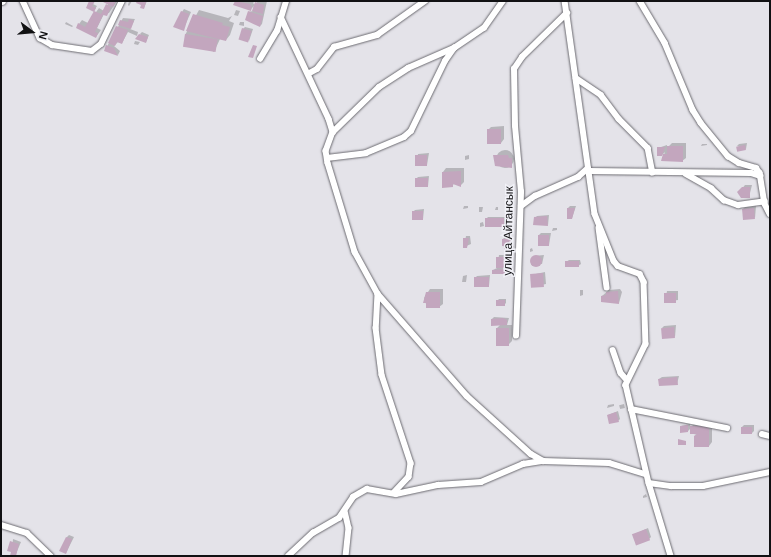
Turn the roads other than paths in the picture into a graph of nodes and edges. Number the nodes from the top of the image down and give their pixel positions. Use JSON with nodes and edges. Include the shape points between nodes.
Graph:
{"nodes":[{"id":1,"x":23,"y":1,"type":"edge"},
{"id":2,"x":122,"y":1,"type":"edge"},
{"id":3,"x":286,"y":1,"type":"edge"},
{"id":4,"x":425,"y":1,"type":"edge"},
{"id":5,"x":503,"y":1,"type":"edge"},
{"id":6,"x":565,"y":1,"type":"edge"},
{"id":7,"x":640,"y":1,"type":"edge"},
{"id":8,"x":567,"y":13,"type":"junction"},
{"id":9,"x":281,"y":17,"type":"junction"},
{"id":10,"x":454,"y":48,"type":"junction"},
{"id":11,"x":260,"y":59,"type":"dead end"},
{"id":12,"x":308,"y":74,"type":"junction"},
{"id":13,"x":576,"y":78,"type":"junction"},
{"id":14,"x":333,"y":132,"type":"junction"},
{"id":15,"x":327,"y":158,"type":"junction"},
{"id":16,"x":589,"y":170,"type":"junction"},
{"id":17,"x":653,"y":173,"type":"junction"},
{"id":18,"x":686,"y":174,"type":"junction"},
{"id":19,"x":761,"y":176,"type":"junction"},
{"id":20,"x":765,"y":201,"type":"junction"},
{"id":21,"x":521,"y":206,"type":"junction"},
{"id":22,"x":770,"y":214,"type":"edge"},
{"id":23,"x":598,"y":221,"type":"junction"},
{"id":24,"x":606,"y":287,"type":"dead end"},
{"id":25,"x":378,"y":294,"type":"junction"},
{"id":26,"x":516,"y":336,"type":"dead end"},
{"id":27,"x":613,"y":350,"type":"dead end"},
{"id":28,"x":627,"y":380,"type":"junction"},
{"id":29,"x":631,"y":409,"type":"junction"},
{"id":30,"x":727,"y":428,"type":"dead end"},
{"id":31,"x":762,"y":434,"type":"dead end"},
{"id":32,"x":770,"y":436,"type":"edge"},
{"id":33,"x":544,"y":461,"type":"junction"},
{"id":34,"x":770,"y":472,"type":"edge"},
{"id":35,"x":646,"y":474,"type":"junction"},
{"id":36,"x":650,"y":483,"type":"junction"},
{"id":37,"x":394,"y":494,"type":"junction"},
{"id":38,"x":345,"y":510,"type":"junction"},
{"id":39,"x":1,"y":525,"type":"edge"},
{"id":40,"x":51,"y":556,"type":"edge"},
{"id":41,"x":288,"y":556,"type":"edge"},
{"id":42,"x":346,"y":556,"type":"edge"},
{"id":43,"x":671,"y":556,"type":"edge"}],
"edges":[{"from":1,"to":2,"type":"street","via":[[40,38],[52,45],[92,52],[101,44]]},
{"from":3,"to":9,"type":"street"},
{"from":4,"to":12,"type":"street","via":[[377,35],[334,47],[317,69]]},
{"from":5,"to":10,"type":"street","via":[[484,28]]},
{"from":6,"to":8,"type":"street"},
{"from":7,"to":19,"type":"street","via":[[665,43],[692,110],[728,156],[739,163],[756,168]]},
{"from":8,"to":13,"type":"street"},
{"from":8,"to":21,"type":"street","name":"улица Айтансык","via":[[514,69]]},
{"from":9,"to":11,"type":"street","via":[[277,30]]},
{"from":9,"to":12,"type":"street"},
{"from":10,"to":14,"type":"street","via":[[408,68],[379,87]]},
{"from":10,"to":15,"type":"street","via":[[445,61],[411,131],[366,153]]},
{"from":12,"to":14,"type":"street"},
{"from":13,"to":16,"type":"street"},
{"from":13,"to":17,"type":"street","via":[[601,95],[619,119],[648,148]]},
{"from":14,"to":15,"type":"street","via":[[326,152]]},
{"from":15,"to":25,"type":"street","via":[[355,252]]},
{"from":16,"to":17,"type":"street"},
{"from":16,"to":21,"type":"street","via":[[535,196]]},
{"from":16,"to":23,"type":"street"},
{"from":17,"to":18,"type":"street"},
{"from":18,"to":19,"type":"street","via":[[750,173]]},
{"from":18,"to":20,"type":"street","via":[[711,188],[724,200],[738,204]]},
{"from":19,"to":20,"type":"street"},
{"from":20,"to":22,"type":"street"},
{"from":21,"to":26,"type":"street","name":"улица Айтансык"},
{"from":23,"to":24,"type":"street"},
{"from":23,"to":28,"type":"street","via":[[614,261],[618,266],[640,274],[644,282],[646,344]]},
{"from":25,"to":33,"type":"street","via":[[467,396],[531,454]]},
{"from":25,"to":37,"type":"street","via":[[375,309],[382,375],[411,463],[409,478]]},
{"from":27,"to":28,"type":"street","via":[[621,373]]},
{"from":28,"to":29,"type":"street"},
{"from":29,"to":30,"type":"street"},
{"from":29,"to":35,"type":"street"},
{"from":31,"to":32,"type":"street"},
{"from":33,"to":35,"type":"street","via":[[609,463]]},
{"from":33,"to":37,"type":"street","via":[[523,464],[482,482],[438,485]]},
{"from":34,"to":36,"type":"street","via":[[703,486]]},
{"from":35,"to":36,"type":"street"},
{"from":36,"to":43,"type":"street"},
{"from":37,"to":38,"type":"street","via":[[367,489],[359,492]]},
{"from":38,"to":41,"type":"street","via":[[339,518],[313,533]]},
{"from":38,"to":42,"type":"street","via":[[349,528]]},
{"from":39,"to":40,"type":"street","via":[[28,533]]}]}
